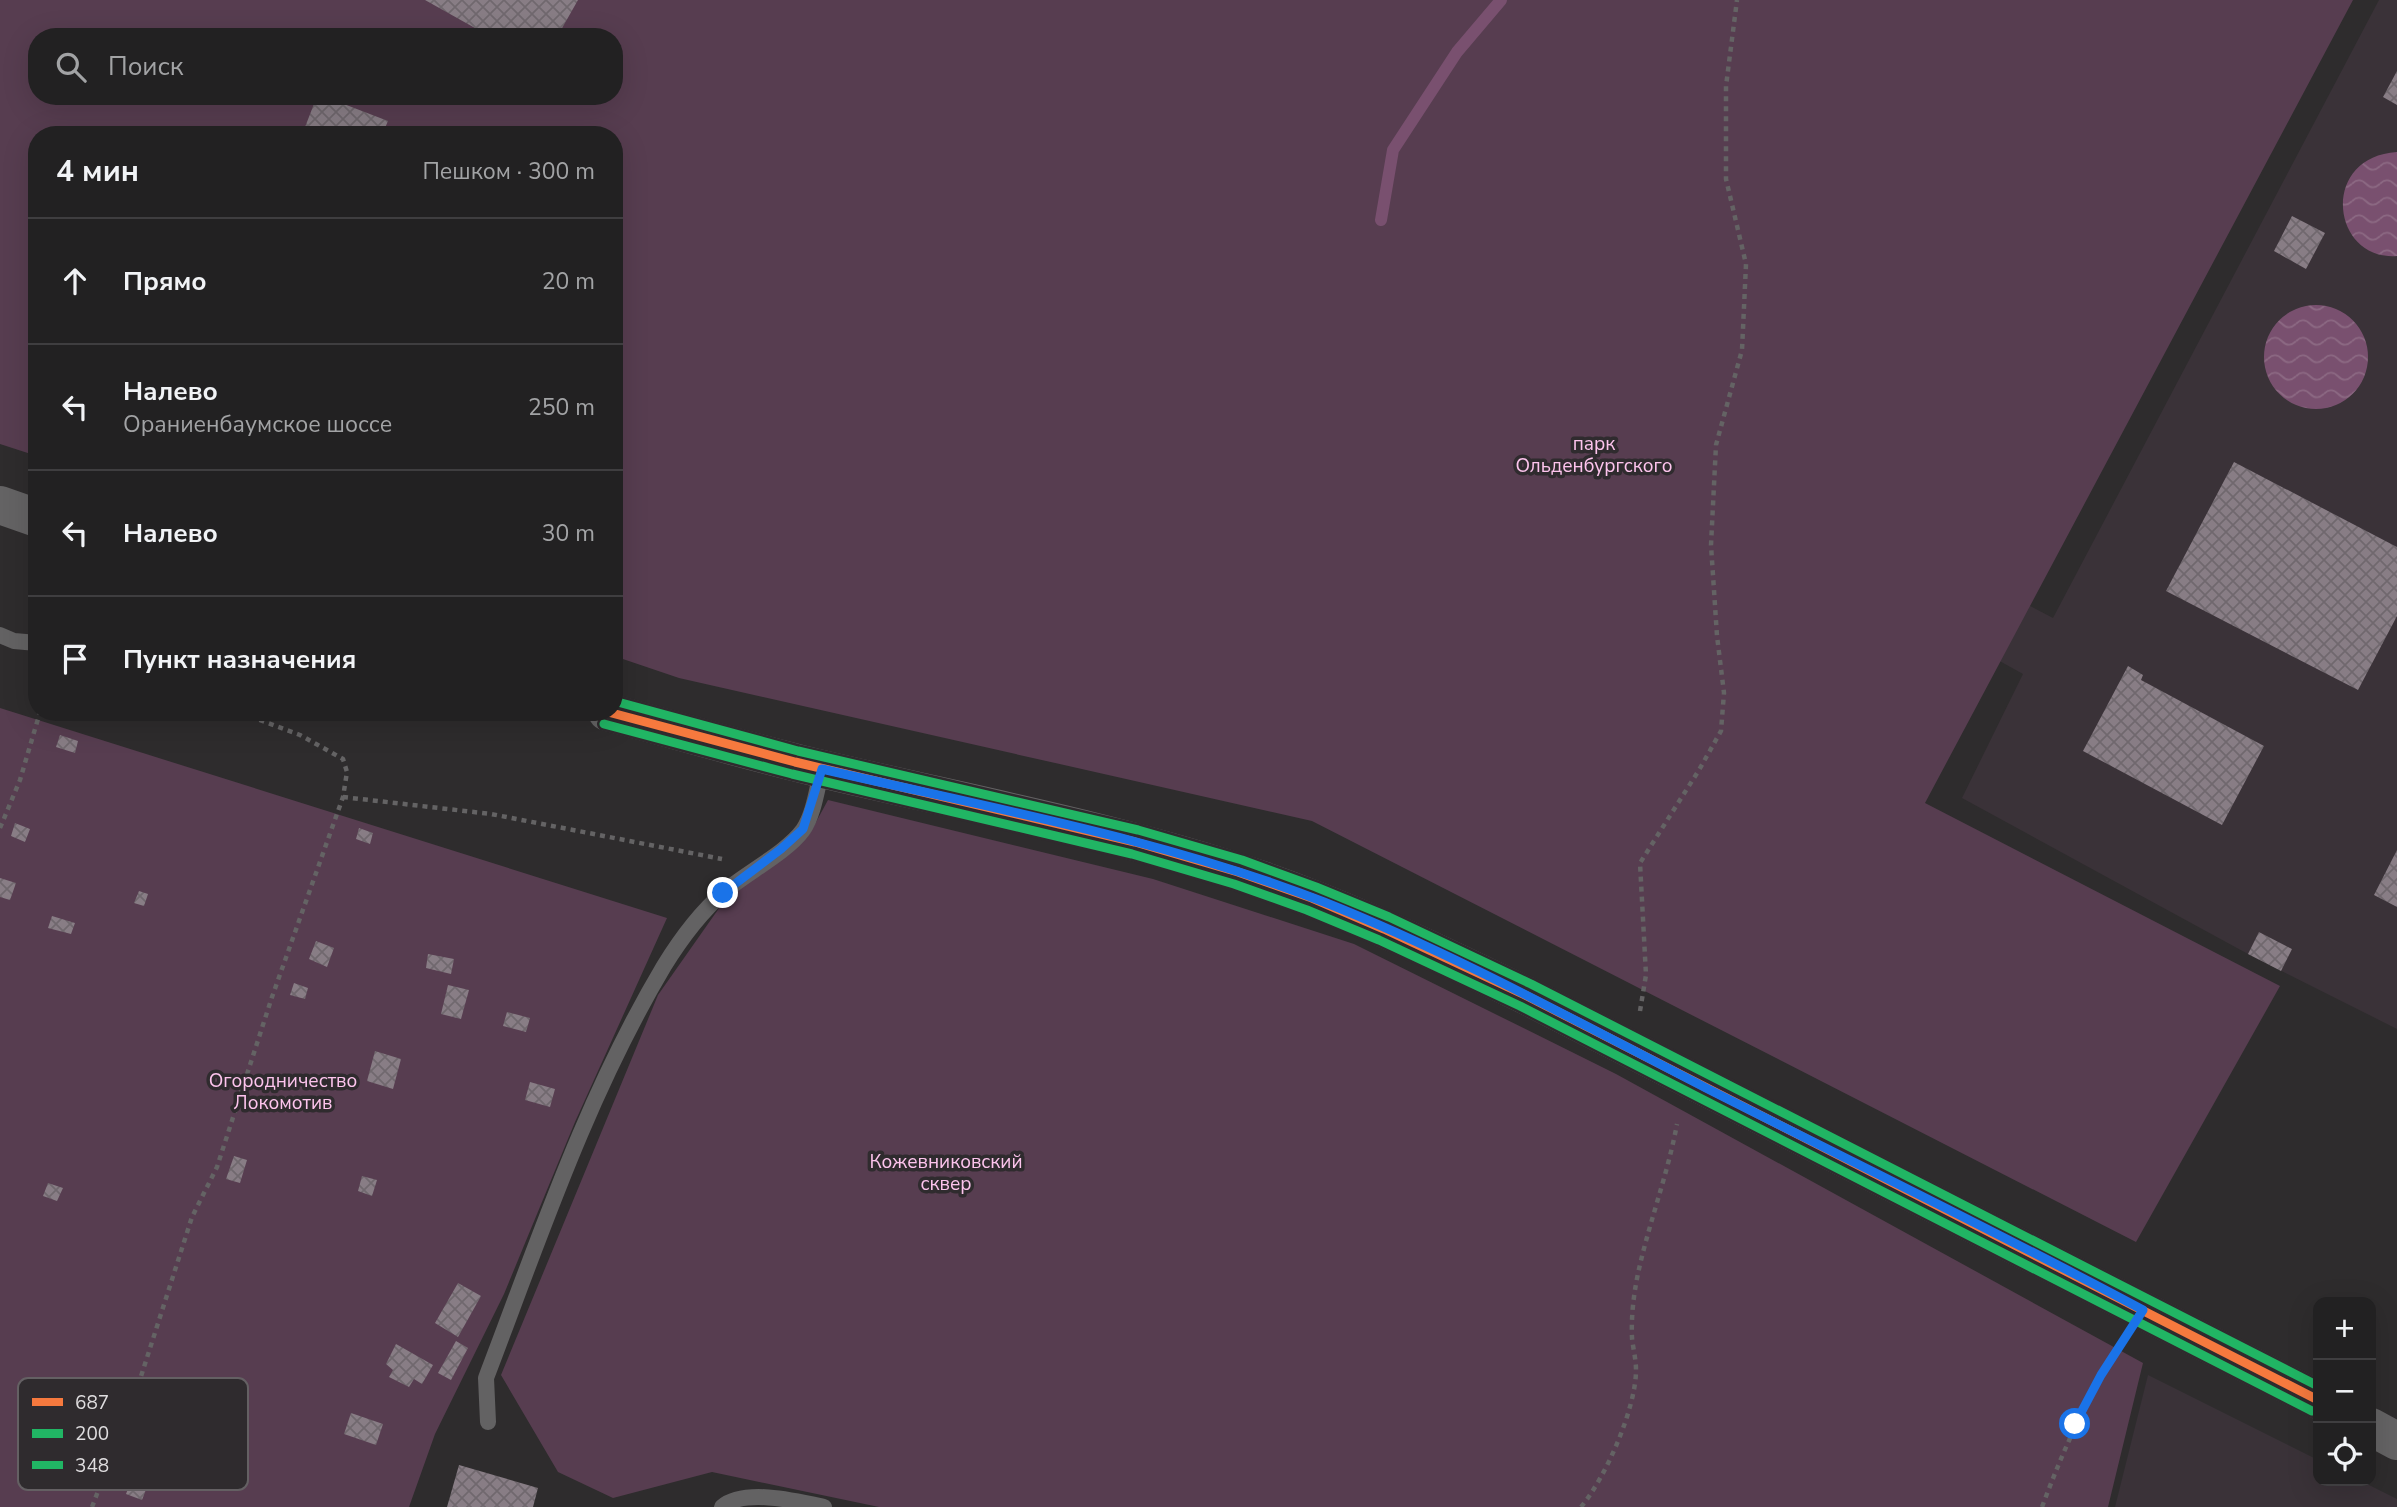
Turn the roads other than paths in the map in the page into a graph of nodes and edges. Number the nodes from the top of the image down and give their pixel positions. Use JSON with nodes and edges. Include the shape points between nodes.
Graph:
{"nodes":[{"id":1,"x":0,"y":505,"type":"edge"},
{"id":2,"x":28,"y":515,"type":"edge"},
{"id":3,"x":0,"y":635,"type":"edge"},
{"id":4,"x":28,"y":642,"type":"edge"},
{"id":5,"x":623,"y":716,"type":"edge"},
{"id":6,"x":822,"y":769,"type":"junction"},
{"id":7,"x":2313,"y":1397,"type":"edge"},
{"id":8,"x":488,"y":1422,"type":"dead end"},
{"id":9,"x":2376,"y":1430,"type":"edge"},
{"id":10,"x":2397,"y":1441,"type":"edge"},
{"id":11,"x":722,"y":1507,"type":"edge"},
{"id":12,"x":824,"y":1507,"type":"edge"}],
"edges":[{"from":1,"to":2,"type":"main road"},
{"from":3,"to":4,"type":"lane"},
{"from":5,"to":6,"type":"main road"},
{"from":6,"to":7,"type":"main road","via":[[1118,837],[1324,902],[1410,939],[1624,1046]]},
{"from":6,"to":8,"type":"lane","via":[[803,829],[715,901],[691,927],[631,1027],[582,1127],[486,1378]]},
{"from":9,"to":10,"type":"main road"},
{"from":11,"to":12,"type":"lane","via":[[735,1498],[756,1497]]}]}
